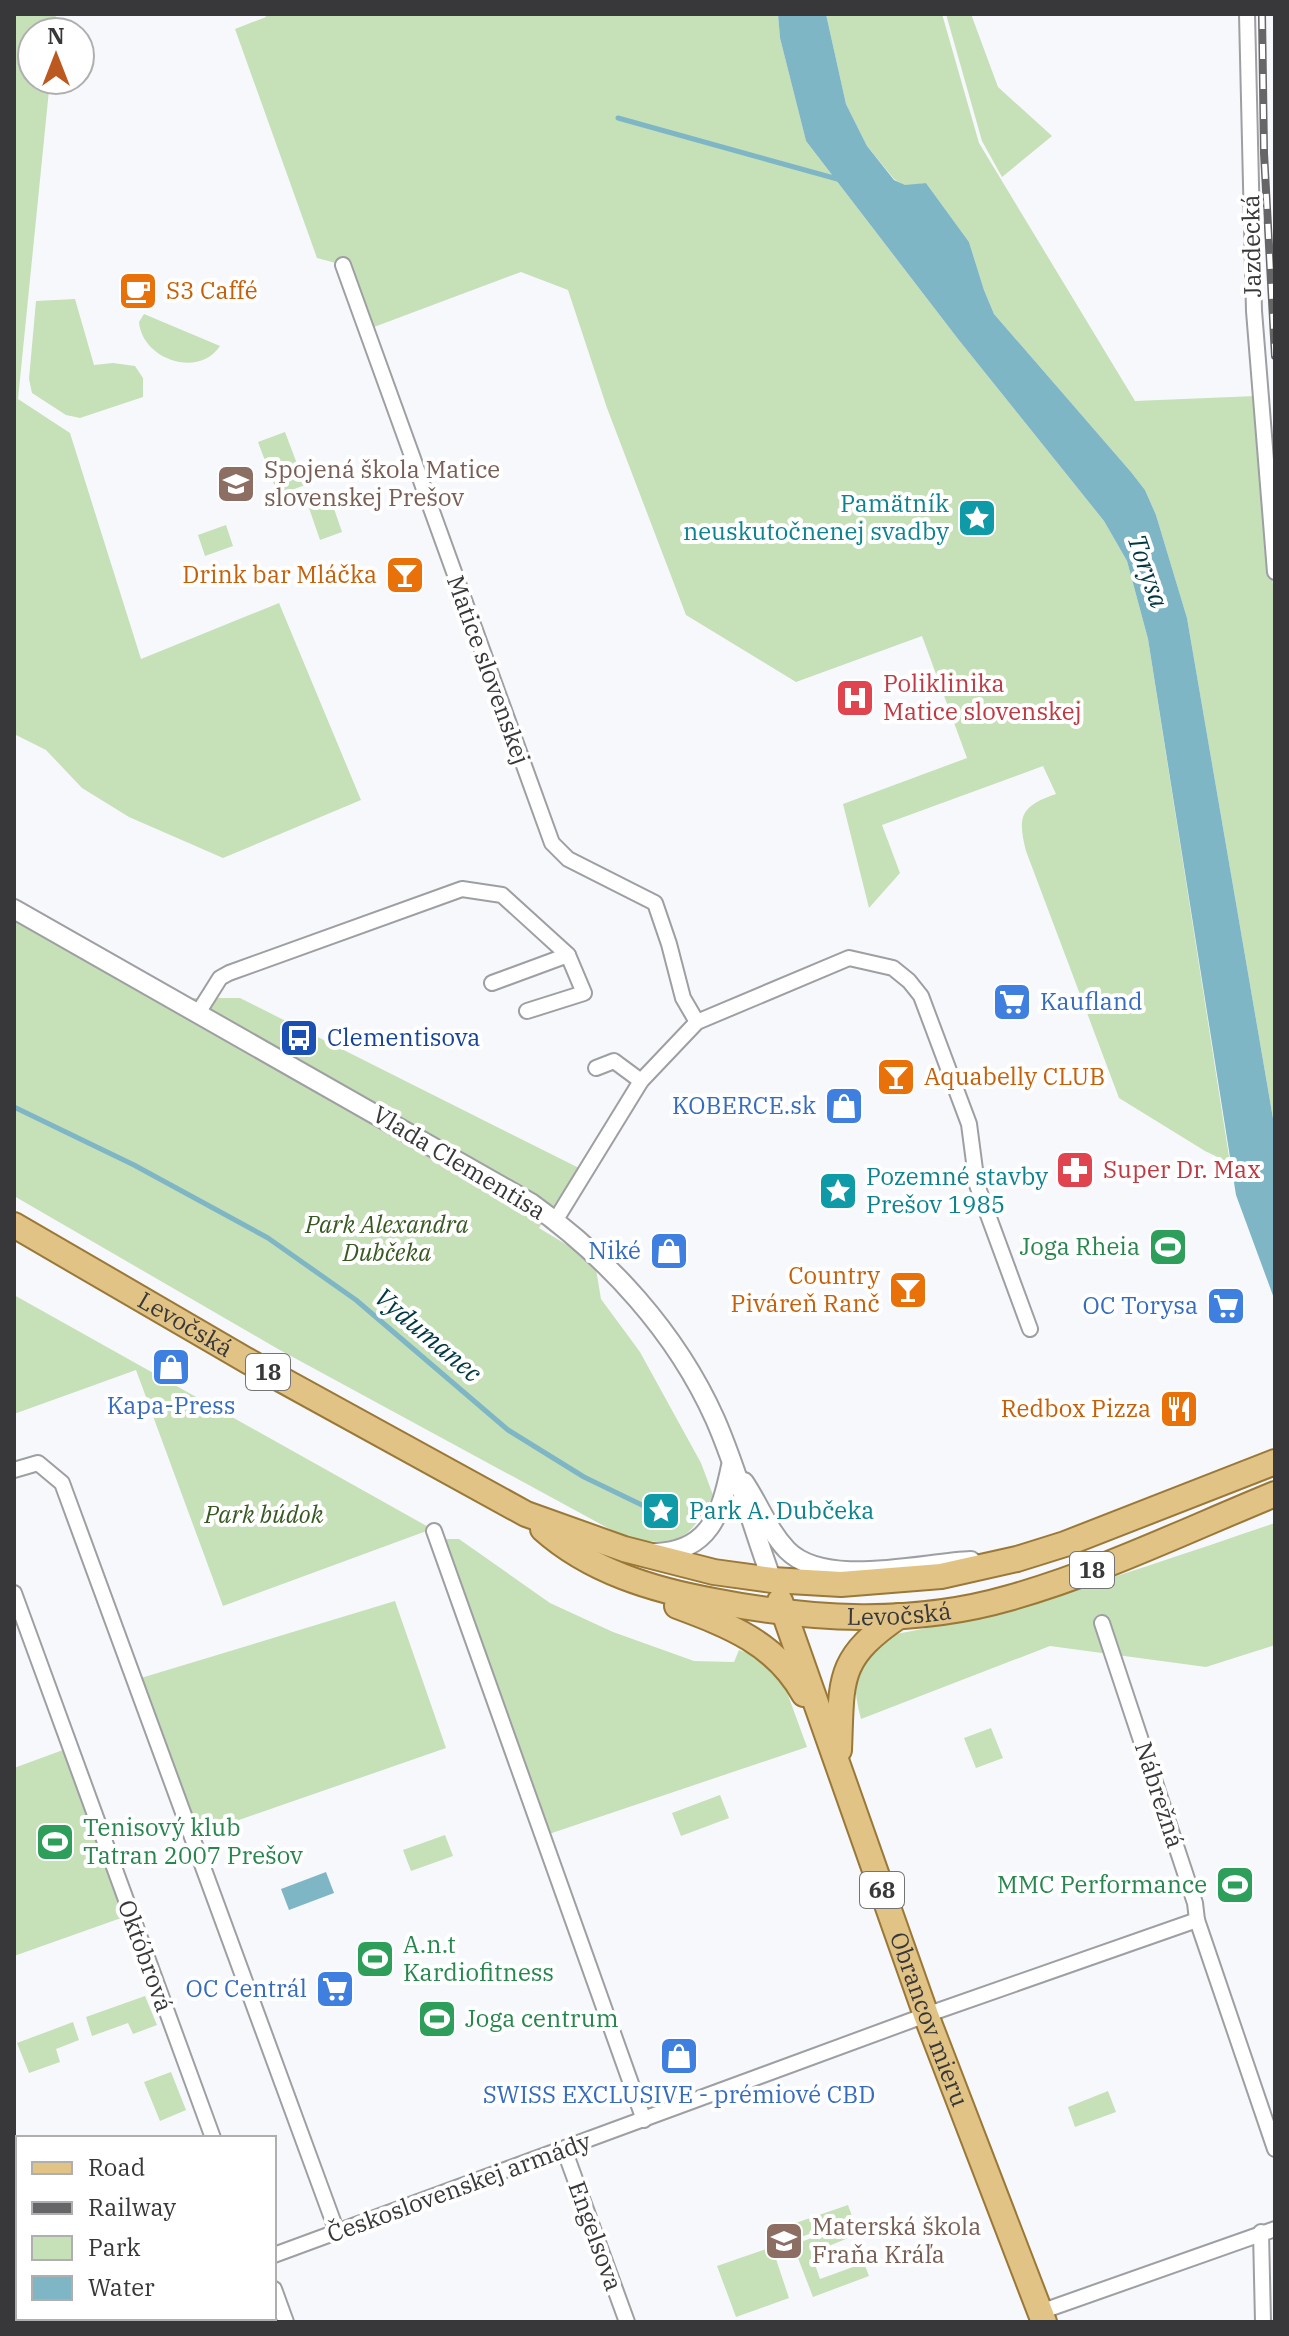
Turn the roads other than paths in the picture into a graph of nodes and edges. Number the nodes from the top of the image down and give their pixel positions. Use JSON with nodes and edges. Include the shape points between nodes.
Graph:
{"nodes":[{"id":1,"x":1247,"y":14,"type":"edge"},
{"id":2,"x":343,"y":265,"type":"dead end"},
{"id":3,"x":1275,"y":572,"type":"edge"},
{"id":4,"x":14,"y":909,"type":"edge"},
{"id":5,"x":568,"y":955,"type":"junction"},
{"id":6,"x":492,"y":983,"type":"dead end"},
{"id":7,"x":527,"y":1011,"type":"dead end"},
{"id":8,"x":198,"y":1013,"type":"junction"},
{"id":9,"x":697,"y":1022,"type":"junction"},
{"id":10,"x":596,"y":1068,"type":"dead end"},
{"id":11,"x":641,"y":1081,"type":"junction"},
{"id":12,"x":555,"y":1221,"type":"junction"},
{"id":13,"x":14,"y":1225,"type":"edge"},
{"id":14,"x":1030,"y":1329,"type":"dead end"},
{"id":15,"x":1275,"y":1462,"type":"edge"},
{"id":16,"x":731,"y":1463,"type":"junction"},
{"id":17,"x":14,"y":1470,"type":"edge"},
{"id":18,"x":1275,"y":1494,"type":"edge"},
{"id":19,"x":526,"y":1514,"type":"junction"},
{"id":20,"x":434,"y":1531,"type":"dead end"},
{"id":21,"x":624,"y":1549,"type":"junction"},
{"id":22,"x":1017,"y":1559,"type":"junction"},
{"id":23,"x":607,"y":1570,"type":"junction"},
{"id":24,"x":772,"y":1580,"type":"junction"},
{"id":25,"x":14,"y":1593,"type":"edge"},
{"id":26,"x":785,"y":1614,"type":"junction"},
{"id":27,"x":899,"y":1616,"type":"junction"},
{"id":28,"x":1102,"y":1623,"type":"dead end"},
{"id":29,"x":838,"y":1765,"type":"junction"},
{"id":30,"x":1197,"y":1920,"type":"junction"},
{"id":31,"x":926,"y":2015,"type":"junction"},
{"id":32,"x":644,"y":2120,"type":"junction"},
{"id":33,"x":212,"y":2136,"type":"edge"},
{"id":34,"x":564,"y":2149,"type":"junction"},
{"id":35,"x":1275,"y":2149,"type":"edge"},
{"id":36,"x":1268,"y":2230,"type":"edge"},
{"id":37,"x":337,"y":2232,"type":"junction"},
{"id":38,"x":276,"y":2254,"type":"edge"},
{"id":39,"x":276,"y":2294,"type":"edge"},
{"id":40,"x":1042,"y":2317,"type":"edge"},
{"id":41,"x":286,"y":2322,"type":"edge"},
{"id":42,"x":627,"y":2322,"type":"edge"},
{"id":43,"x":1263,"y":2322,"type":"edge"}],
"edges":[{"from":1,"to":3,"type":"street","name":"Jazdecká","via":[[1254,311]]},
{"from":2,"to":9,"type":"street","name":"Matice slovenskej","via":[[552,843],[568,859],[655,903],[683,998]]},
{"from":4,"to":8,"type":"street","name":"Vlada Clementisa"},
{"from":5,"to":6,"type":"street"},
{"from":5,"to":7,"type":"street","via":[[584,993]]},
{"from":5,"to":8,"type":"street","via":[[502,895],[462,889],[229,973],[220,978]]},
{"from":8,"to":12,"type":"street","name":"Vlada Clementisa"},
{"from":9,"to":11,"type":"street"},
{"from":9,"to":14,"type":"street","via":[[849,958],[893,968],[909,981],[921,996],[969,1124],[977,1185]]},
{"from":10,"to":11,"type":"street","via":[[614,1061]]},
{"from":11,"to":12,"type":"street"},
{"from":12,"to":16,"type":"street","name":"Vlada Clementisa","via":[[624,1283],[675,1350],[715,1419]]},
{"from":13,"to":19,"type":"main road","name":"Levočská","number":"18"},
{"from":15,"to":22,"type":"main road","name":"Levočská","number":"18"},
{"from":16,"to":21,"type":"street","via":[[715,1522],[692,1545],[670,1553]]},
{"from":16,"to":22,"type":"street","via":[[774,1535],[809,1565],[858,1571]]},
{"from":16,"to":24,"type":"street","name":"Vlada Clementisa"},
{"from":17,"to":37,"type":"street","via":[[38,1463],[62,1483]]},
{"from":18,"to":27,"type":"main road","name":"Levočská","number":"18","via":[[1058,1583],[1006,1599]]},
{"from":19,"to":21,"type":"main road","name":"Levočská","number":"18"},
{"from":19,"to":23,"type":"main road","name":"Levočská","number":"18","via":[[554,1539]]},
{"from":20,"to":32,"type":"street"},
{"from":21,"to":24,"type":"main road","name":"Levočská","number":"18"},
{"from":22,"to":24,"type":"main road","name":"Levočská","number":"18","via":[[908,1580]]},
{"from":23,"to":26,"type":"main road","name":"Levočská","number":"18","via":[[691,1597]]},
{"from":23,"to":29,"type":"main road","via":[[655,1599],[754,1639],[798,1682]]},
{"from":24,"to":26,"type":"main road","name":"Obrancov mieru","number":"68"},
{"from":25,"to":33,"type":"street","name":"Októbrová"},
{"from":26,"to":27,"type":"main road","name":"Levočská","number":"18"},
{"from":26,"to":29,"type":"main road","name":"Obrancov mieru","number":"68"},
{"from":27,"to":29,"type":"main road","number":"68","via":[[857,1651],[847,1669]]},
{"from":28,"to":30,"type":"street","name":"Nábrežná"},
{"from":29,"to":31,"type":"main road","name":"Obrancov mieru","number":"68"},
{"from":30,"to":31,"type":"street","name":"Československej armády"},
{"from":30,"to":35,"type":"street","name":"Nábrežná"},
{"from":31,"to":32,"type":"street","name":"Československej armády"},
{"from":31,"to":40,"type":"main road","name":"Obrancov mieru","number":"68"},
{"from":32,"to":34,"type":"street","name":"Československej armády"},
{"from":34,"to":37,"type":"street","name":"Československej armády"},
{"from":34,"to":42,"type":"street","name":"Engelsova"},
{"from":36,"to":40,"type":"street"},
{"from":36,"to":43,"type":"street"},
{"from":37,"to":38,"type":"street","name":"Československej armády"},
{"from":39,"to":41,"type":"street"}]}
